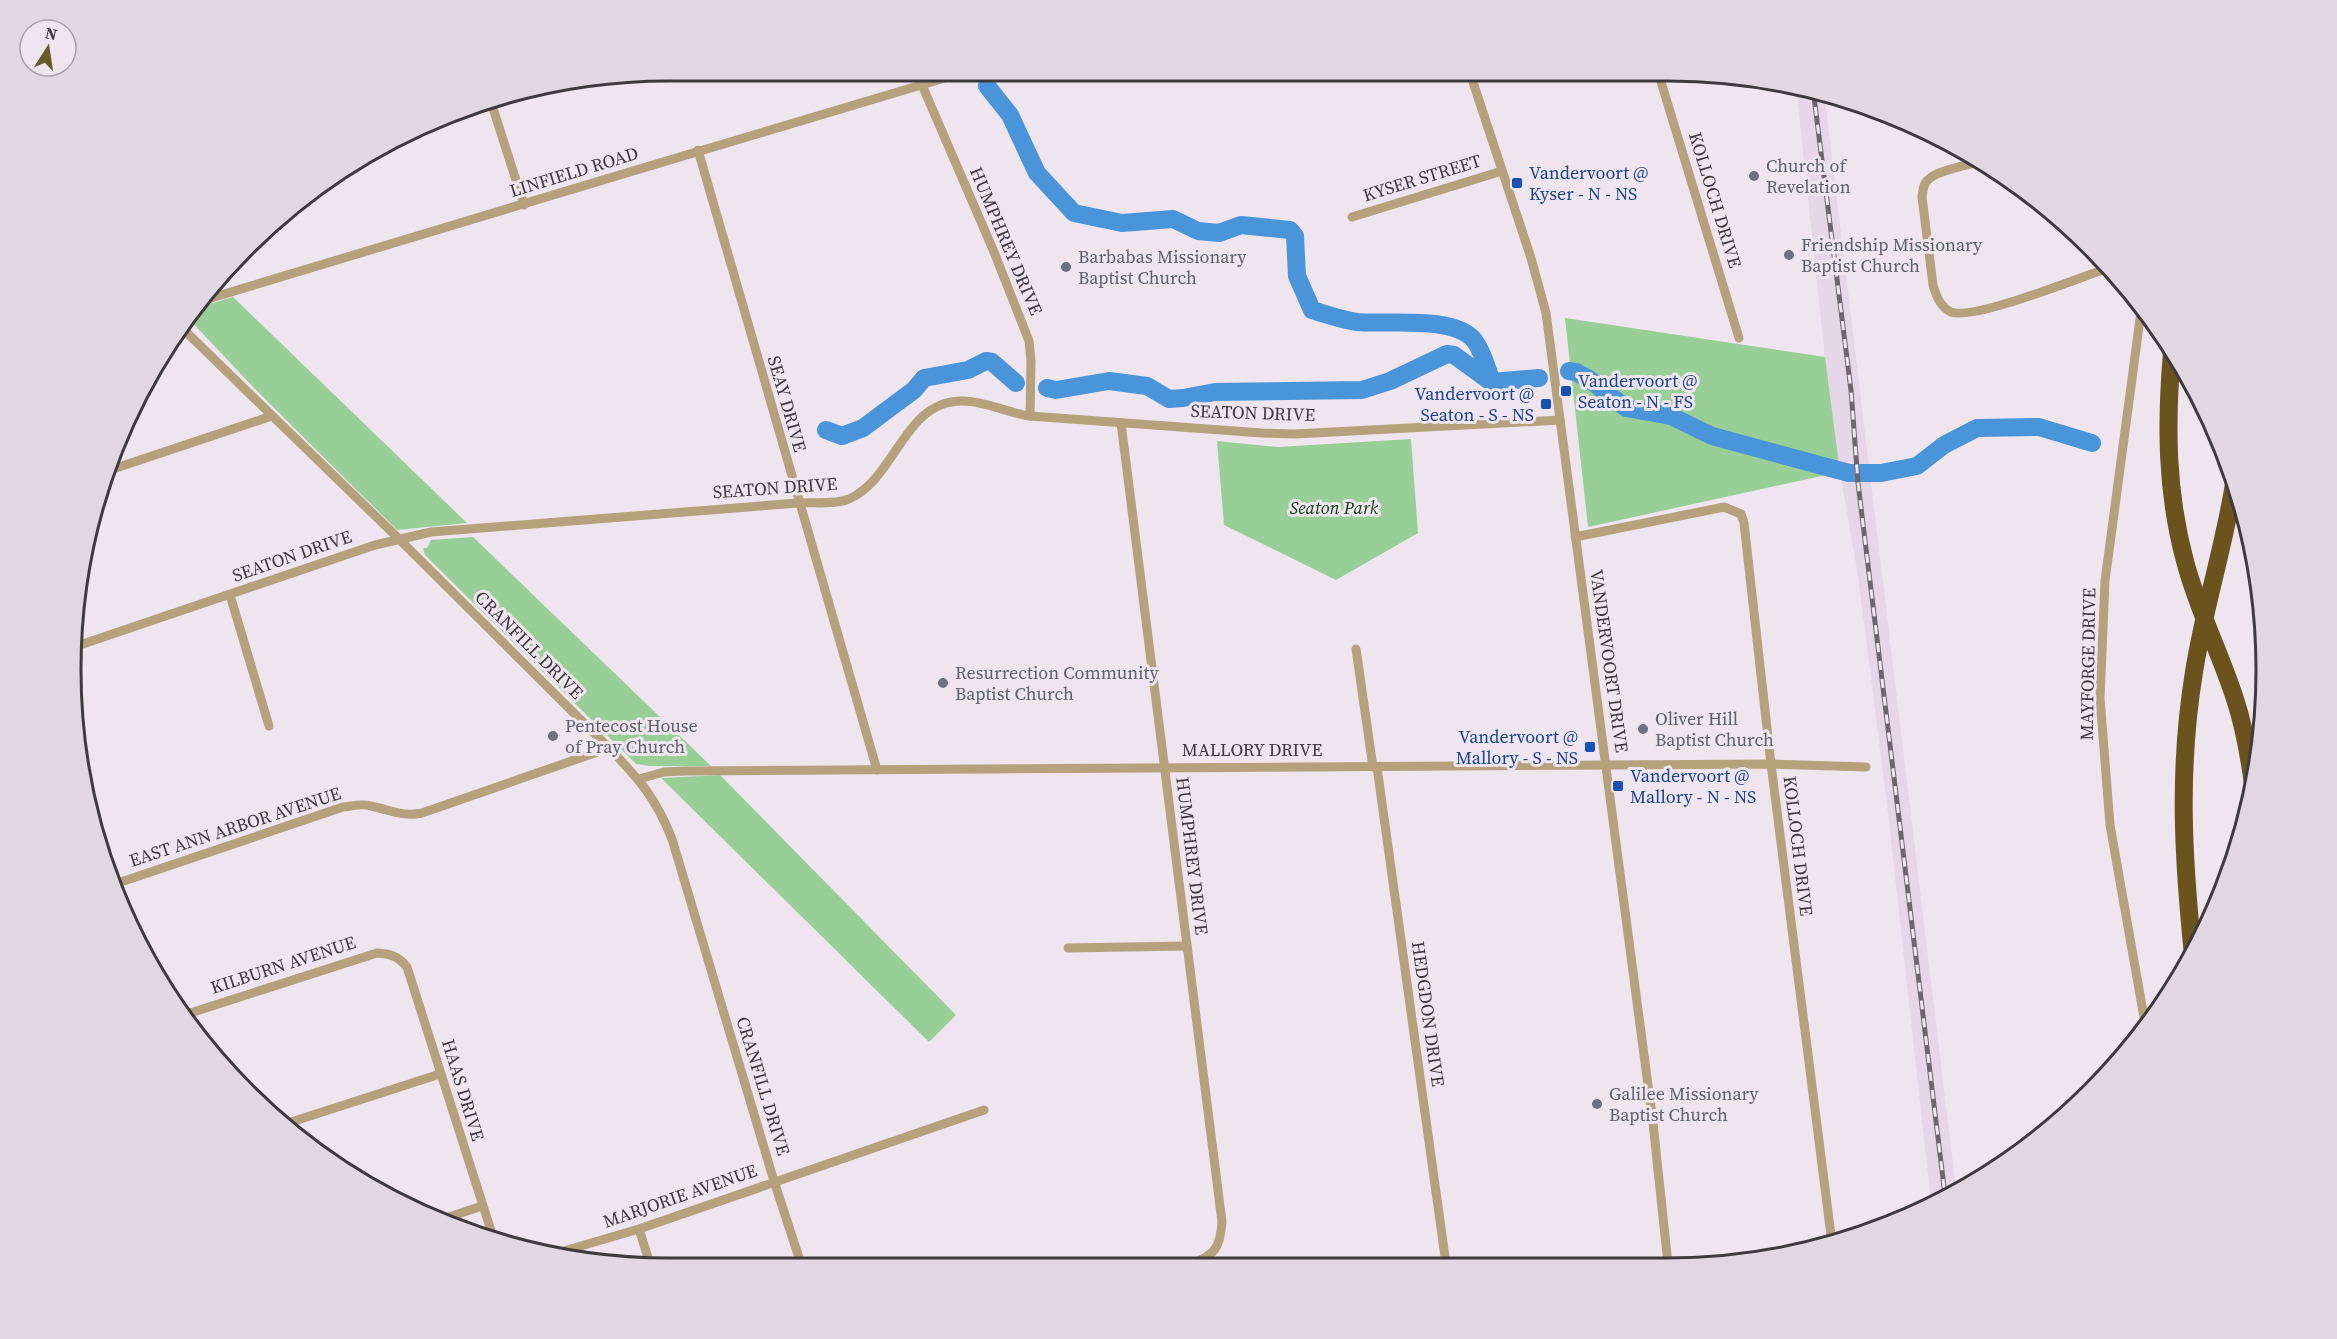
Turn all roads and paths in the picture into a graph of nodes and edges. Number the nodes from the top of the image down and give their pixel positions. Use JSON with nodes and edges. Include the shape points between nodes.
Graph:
{"nodes":[{"id":1,"x":935,"y":81,"type":"edge"},
{"id":2,"x":1473,"y":81,"type":"edge"},
{"id":3,"x":1661,"y":81,"type":"edge"},
{"id":4,"x":922,"y":85,"type":"junction"},
{"id":5,"x":493,"y":108,"type":"edge"},
{"id":6,"x":698,"y":150,"type":"junction"},
{"id":7,"x":1970,"y":165,"type":"edge"},
{"id":8,"x":1502,"y":171,"type":"junction"},
{"id":9,"x":524,"y":205,"type":"junction"},
{"id":10,"x":1352,"y":217,"type":"dead end"},
{"id":11,"x":2100,"y":271,"type":"edge"},
{"id":12,"x":214,"y":297,"type":"edge"},
{"id":13,"x":2140,"y":319,"type":"edge"},
{"id":14,"x":187,"y":333,"type":"edge"},
{"id":15,"x":1739,"y":338,"type":"dead end"},
{"id":16,"x":2171,"y":366,"type":"edge"},
{"id":17,"x":272,"y":416,"type":"junction"},
{"id":18,"x":1030,"y":416,"type":"junction"},
{"id":19,"x":1560,"y":420,"type":"junction"},
{"id":20,"x":1121,"y":423,"type":"junction"},
{"id":21,"x":117,"y":468,"type":"edge"},
{"id":22,"x":2231,"y":500,"type":"edge"},
{"id":23,"x":798,"y":503,"type":"junction"},
{"id":24,"x":1575,"y":537,"type":"junction"},
{"id":25,"x":399,"y":539,"type":"junction"},
{"id":26,"x":230,"y":595,"type":"junction"},
{"id":27,"x":82,"y":644,"type":"edge"},
{"id":28,"x":1356,"y":649,"type":"dead end"},
{"id":29,"x":269,"y":726,"type":"dead end"},
{"id":30,"x":609,"y":748,"type":"junction"},
{"id":31,"x":2249,"y":760,"type":"edge"},
{"id":32,"x":1771,"y":764,"type":"junction"},
{"id":33,"x":1606,"y":766,"type":"junction"},
{"id":34,"x":1164,"y":767,"type":"junction"},
{"id":35,"x":1375,"y":767,"type":"junction"},
{"id":36,"x":1866,"y":767,"type":"dead end"},
{"id":37,"x":877,"y":770,"type":"junction"},
{"id":38,"x":639,"y":779,"type":"junction"},
{"id":39,"x":121,"y":882,"type":"edge"},
{"id":40,"x":2192,"y":936,"type":"edge"},
{"id":41,"x":1187,"y":946,"type":"junction"},
{"id":42,"x":1068,"y":948,"type":"dead end"},
{"id":43,"x":394,"y":954,"type":"joint"},
{"id":44,"x":192,"y":1012,"type":"edge"},
{"id":45,"x":2144,"y":1015,"type":"edge"},
{"id":46,"x":440,"y":1074,"type":"junction"},
{"id":47,"x":984,"y":1110,"type":"dead end"},
{"id":48,"x":293,"y":1121,"type":"edge"},
{"id":49,"x":774,"y":1181,"type":"junction"},
{"id":50,"x":482,"y":1206,"type":"junction"},
{"id":51,"x":452,"y":1216,"type":"edge"},
{"id":52,"x":639,"y":1229,"type":"junction"},
{"id":53,"x":491,"y":1230,"type":"edge"},
{"id":54,"x":1831,"y":1235,"type":"edge"},
{"id":55,"x":570,"y":1249,"type":"edge"},
{"id":56,"x":648,"y":1257,"type":"edge"},
{"id":57,"x":799,"y":1258,"type":"edge"},
{"id":58,"x":1208,"y":1258,"type":"edge"},
{"id":59,"x":1445,"y":1258,"type":"edge"},
{"id":60,"x":1667,"y":1258,"type":"edge"}],
"edges":[{"from":1,"to":4,"type":"street","name":"LINFIELD ROAD"},
{"from":2,"to":8,"type":"street","name":"VANDERVOORT DRIVE"},
{"from":3,"to":15,"type":"street","name":"KOLLOCH DRIVE"},
{"from":4,"to":6,"type":"street","name":"LINFIELD ROAD"},
{"from":4,"to":18,"type":"street","name":"HUMPHREY DRIVE","via":[[1029,341]]},
{"from":5,"to":9,"type":"street"},
{"from":6,"to":9,"type":"street","name":"LINFIELD ROAD"},
{"from":6,"to":23,"type":"street","name":"SEAY DRIVE"},
{"from":7,"to":11,"type":"street","via":[[1936,175],[1923,187],[1936,296],[1943,306],[1951,312],[1977,312]]},
{"from":8,"to":10,"type":"street","name":"KYSER STREET"},
{"from":8,"to":19,"type":"street","name":"VANDERVOORT DRIVE","via":[[1540,288]]},
{"from":9,"to":12,"type":"street","name":"LINFIELD ROAD"},
{"from":13,"to":45,"type":"street","name":"MAYFORGE DRIVE","via":[[2105,581],[2100,698],[2110,825]]},
{"from":14,"to":17,"type":"street","name":"CRANFILL DRIVE"},
{"from":16,"to":31,"type":"highway","via":[[2167,451],[2176,526],[2197,601],[2235,699]]},
{"from":17,"to":21,"type":"street"},
{"from":17,"to":25,"type":"street","name":"CRANFILL DRIVE"},
{"from":18,"to":20,"type":"street","name":"SEATON DRIVE"},
{"from":18,"to":23,"type":"street","name":"SEATON DRIVE","via":[[961,401],[936,406],[913,426],[871,485],[836,502]]},
{"from":19,"to":20,"type":"street","name":"SEATON DRIVE","via":[[1295,434]]},
{"from":19,"to":24,"type":"street","name":"VANDERVOORT DRIVE"},
{"from":20,"to":34,"type":"street","name":"HUMPHREY DRIVE"},
{"from":22,"to":40,"type":"highway","via":[[2198,646],[2186,738],[2182,811]]},
{"from":23,"to":25,"type":"street","name":"SEATON DRIVE","via":[[431,532]]},
{"from":23,"to":37,"type":"street","name":"SEAY DRIVE"},
{"from":24,"to":32,"type":"street","name":"KOLLOCH DRIVE","via":[[1724,507],[1741,514]]},
{"from":24,"to":33,"type":"street","name":"VANDERVOORT DRIVE"},
{"from":25,"to":26,"type":"street","name":"SEATON DRIVE"},
{"from":25,"to":30,"type":"street","name":"CRANFILL DRIVE"},
{"from":26,"to":27,"type":"street","name":"SEATON DRIVE"},
{"from":26,"to":29,"type":"street"},
{"from":28,"to":35,"type":"street","name":"HEDGDON DRIVE"},
{"from":30,"to":38,"type":"street","name":"CRANFILL DRIVE"},
{"from":30,"to":39,"type":"street","name":"EAST ANN ARBOR AVENUE","via":[[422,813],[400,814],[370,805],[343,807]]},
{"from":32,"to":33,"type":"street","name":"MALLORY DRIVE"},
{"from":32,"to":36,"type":"street","name":"MALLORY DRIVE"},
{"from":32,"to":54,"type":"street","name":"KOLLOCH DRIVE"},
{"from":33,"to":35,"type":"street","name":"MALLORY DRIVE"},
{"from":33,"to":60,"type":"street","name":"VANDERVOORT DRIVE"},
{"from":34,"to":35,"type":"street","name":"MALLORY DRIVE"},
{"from":34,"to":37,"type":"street","name":"MALLORY DRIVE"},
{"from":34,"to":41,"type":"street","name":"HUMPHREY DRIVE"},
{"from":35,"to":59,"type":"street","name":"HEDGDON DRIVE"},
{"from":37,"to":38,"type":"street","name":"MALLORY DRIVE","via":[[674,772]]},
{"from":38,"to":49,"type":"street","name":"CRANFILL DRIVE","via":[[658,805],[672,839]]},
{"from":41,"to":42,"type":"street"},
{"from":41,"to":58,"type":"street","name":"HUMPHREY DRIVE","via":[[1222,1222],[1216,1249]]},
{"from":43,"to":44,"type":"street","name":"KILBURN AVENUE","via":[[377,952]]},
{"from":43,"to":46,"type":"street","name":"HAAS DRIVE","via":[[407,967]]},
{"from":46,"to":48,"type":"street"},
{"from":46,"to":50,"type":"street","name":"HAAS DRIVE"},
{"from":47,"to":49,"type":"street","name":"MARJORIE AVENUE"},
{"from":49,"to":52,"type":"street","name":"MARJORIE AVENUE"},
{"from":49,"to":57,"type":"street","name":"CRANFILL DRIVE"},
{"from":50,"to":51,"type":"street"},
{"from":50,"to":53,"type":"street","name":"HAAS DRIVE"},
{"from":52,"to":55,"type":"street","name":"MARJORIE AVENUE"},
{"from":52,"to":56,"type":"street"}]}
